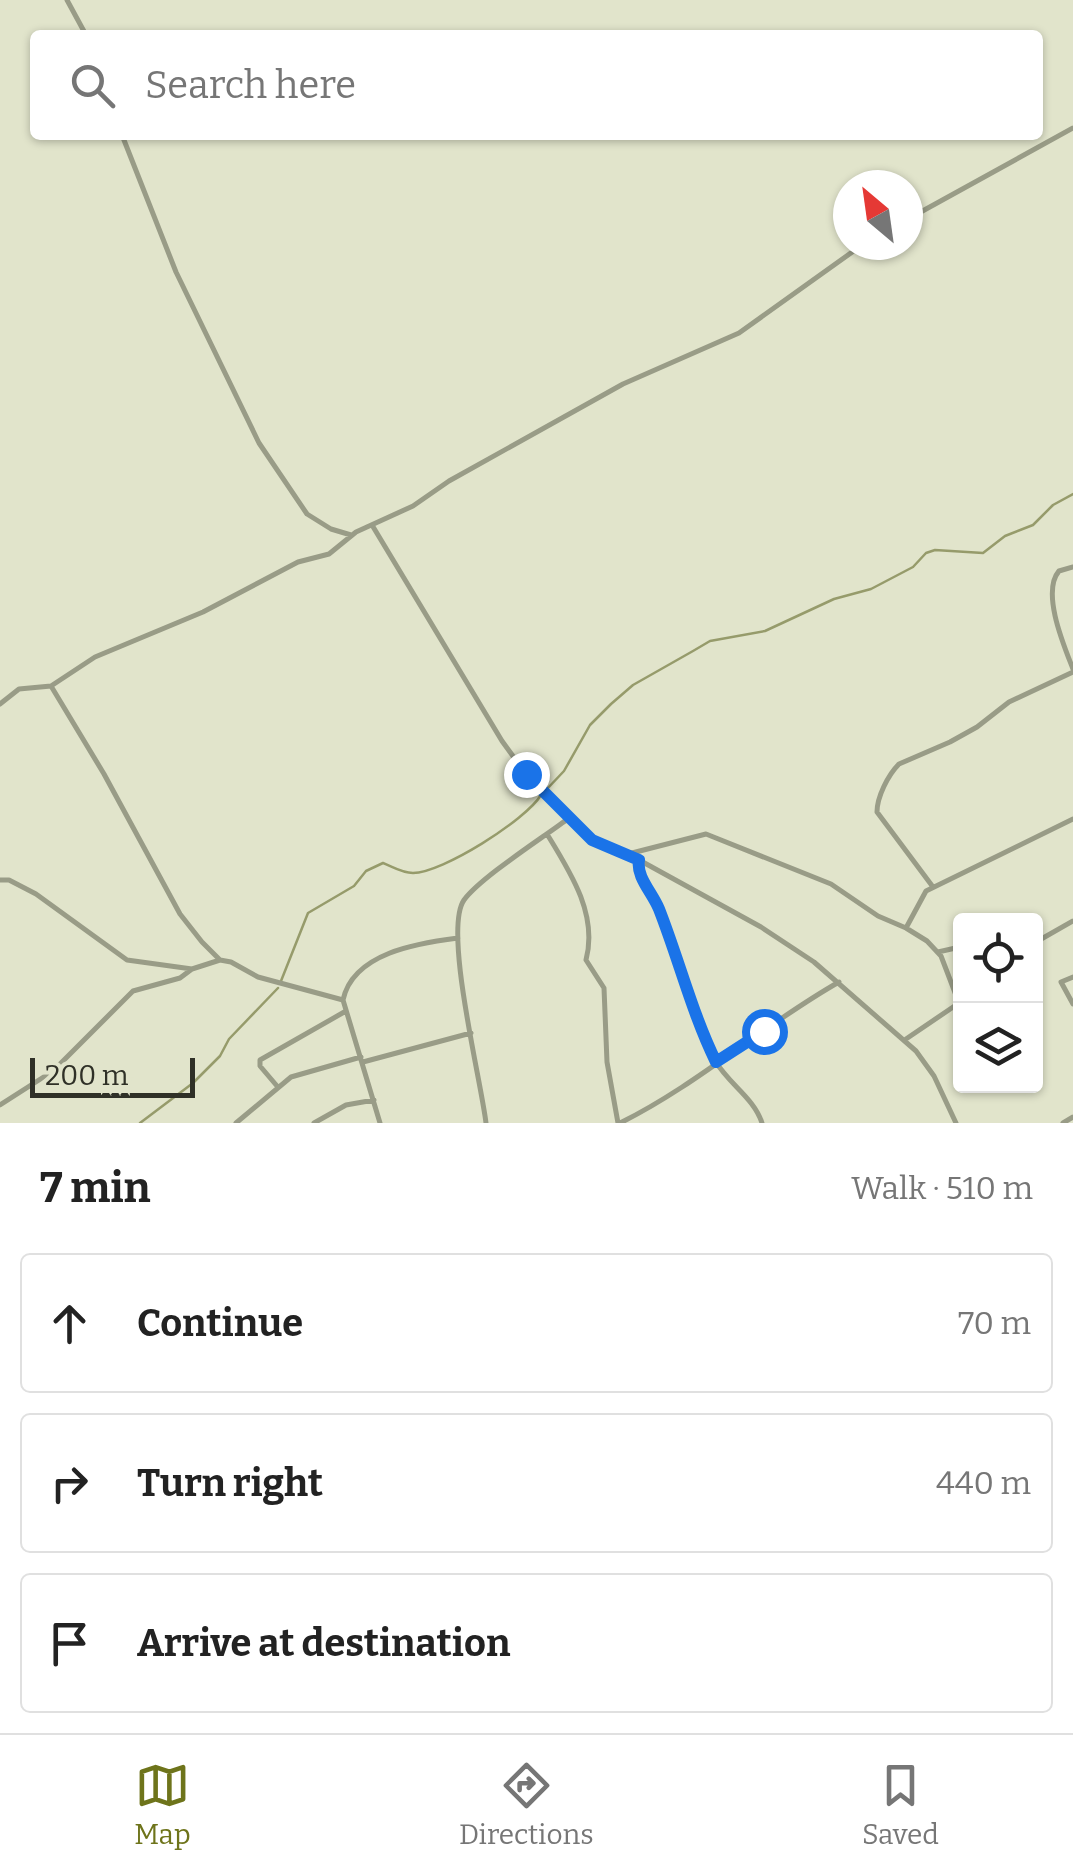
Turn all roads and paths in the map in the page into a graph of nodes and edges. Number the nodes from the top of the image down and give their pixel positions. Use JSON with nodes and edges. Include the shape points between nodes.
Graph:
{"nodes":[{"id":1,"x":67,"y":0,"type":"edge"},
{"id":2,"x":83,"y":30,"type":"edge"},
{"id":3,"x":1073,"y":128,"type":"edge"},
{"id":4,"x":124,"y":140,"type":"edge"},
{"id":5,"x":923,"y":211,"type":"edge"},
{"id":6,"x":841,"y":260,"type":"edge"},
{"id":7,"x":372,"y":525,"type":"junction"},
{"id":8,"x":351,"y":535,"type":"junction"},
{"id":9,"x":1073,"y":567,"type":"edge"},
{"id":10,"x":1073,"y":671,"type":"edge"},
{"id":11,"x":51,"y":686,"type":"junction"},
{"id":12,"x":0,"y":704,"type":"edge"},
{"id":13,"x":569,"y":818,"type":"junction"},
{"id":14,"x":1073,"y":819,"type":"edge"},
{"id":15,"x":548,"y":834,"type":"junction"},
{"id":16,"x":628,"y":854,"type":"junction"},
{"id":17,"x":639,"y":860,"type":"junction"},
{"id":18,"x":0,"y":880,"type":"edge"},
{"id":19,"x":933,"y":887,"type":"junction"},
{"id":20,"x":1073,"y":921,"type":"edge"},
{"id":21,"x":906,"y":928,"type":"junction"},
{"id":22,"x":458,"y":938,"type":"junction"},
{"id":23,"x":1043,"y":938,"type":"edge"},
{"id":24,"x":953,"y":949,"type":"edge"},
{"id":25,"x":938,"y":952,"type":"junction"},
{"id":26,"x":220,"y":960,"type":"junction"},
{"id":27,"x":192,"y":969,"type":"junction"},
{"id":28,"x":1073,"y":977,"type":"edge"},
{"id":29,"x":838,"y":982,"type":"junction"},
{"id":30,"x":342,"y":1000,"type":"junction"},
{"id":31,"x":1073,"y":1004,"type":"edge"},
{"id":32,"x":346,"y":1011,"type":"junction"},
{"id":33,"x":472,"y":1033,"type":"junction"},
{"id":34,"x":906,"y":1039,"type":"junction"},
{"id":35,"x":362,"y":1060,"type":"junction"},
{"id":36,"x":716,"y":1062,"type":"junction"},
{"id":37,"x":278,"y":1086,"type":"junction"},
{"id":38,"x":374,"y":1100,"type":"junction"},
{"id":39,"x":0,"y":1104,"type":"edge"},
{"id":40,"x":1073,"y":1117,"type":"edge"},
{"id":41,"x":236,"y":1123,"type":"edge"},
{"id":42,"x":314,"y":1123,"type":"edge"},
{"id":43,"x":380,"y":1123,"type":"edge"},
{"id":44,"x":486,"y":1123,"type":"edge"},
{"id":45,"x":619,"y":1123,"type":"edge"},
{"id":46,"x":762,"y":1123,"type":"edge"},
{"id":47,"x":956,"y":1123,"type":"edge"},
{"id":48,"x":1063,"y":1123,"type":"edge"}],
"edges":[{"from":1,"to":2,"type":"street"},
{"from":3,"to":5,"type":"street"},
{"from":4,"to":8,"type":"street","via":[[176,272],[259,443],[307,514]]},
{"from":6,"to":7,"type":"street","via":[[739,333],[623,384]]},
{"from":7,"to":8,"type":"street"},
{"from":7,"to":13,"type":"street","via":[[502,741]]},
{"from":8,"to":11,"type":"street","via":[[329,554],[298,562],[203,612],[95,657]]},
{"from":9,"to":10,"type":"street","via":[[1053,580],[1056,626]]},
{"from":10,"to":19,"type":"street","via":[[894,769],[877,812]]},
{"from":11,"to":12,"type":"street","via":[[19,689]]},
{"from":11,"to":26,"type":"street","via":[[180,914]]},
{"from":13,"to":15,"type":"street"},
{"from":13,"to":16,"type":"street","via":[[592,840]]},
{"from":14,"to":19,"type":"street"},
{"from":15,"to":22,"type":"street","via":[[466,898]]},
{"from":15,"to":45,"type":"street","via":[[590,920],[586,960],[604,988]]},
{"from":16,"to":17,"type":"street"},
{"from":16,"to":21,"type":"street","via":[[706,834],[831,884]]},
{"from":17,"to":29,"type":"street","via":[[776,936]]},
{"from":17,"to":36,"type":"street"},
{"from":18,"to":27,"type":"street","via":[[36,894],[127,960]]},
{"from":19,"to":21,"type":"street","via":[[921,896]]},
{"from":20,"to":23,"type":"street"},
{"from":21,"to":25,"type":"street"},
{"from":22,"to":30,"type":"street","via":[[378,960],[352,979]]},
{"from":22,"to":33,"type":"street"},
{"from":24,"to":25,"type":"street"},
{"from":25,"to":34,"type":"street","via":[[959,1003]]},
{"from":26,"to":27,"type":"street"},
{"from":26,"to":30,"type":"street"},
{"from":27,"to":39,"type":"street","via":[[132,991],[58,1066]]},
{"from":28,"to":31,"type":"street","via":[[1061,982]]},
{"from":29,"to":34,"type":"street"},
{"from":29,"to":36,"type":"street"},
{"from":30,"to":32,"type":"street"},
{"from":32,"to":35,"type":"street"},
{"from":32,"to":37,"type":"street","via":[[260,1060]]},
{"from":33,"to":35,"type":"street"},
{"from":33,"to":44,"type":"street"},
{"from":34,"to":47,"type":"street"},
{"from":35,"to":37,"type":"street","via":[[297,1074]]},
{"from":35,"to":38,"type":"street"},
{"from":36,"to":45,"type":"street"},
{"from":36,"to":46,"type":"street"},
{"from":37,"to":41,"type":"street"},
{"from":38,"to":42,"type":"street"},
{"from":38,"to":43,"type":"street"},
{"from":40,"to":48,"type":"street"}]}
